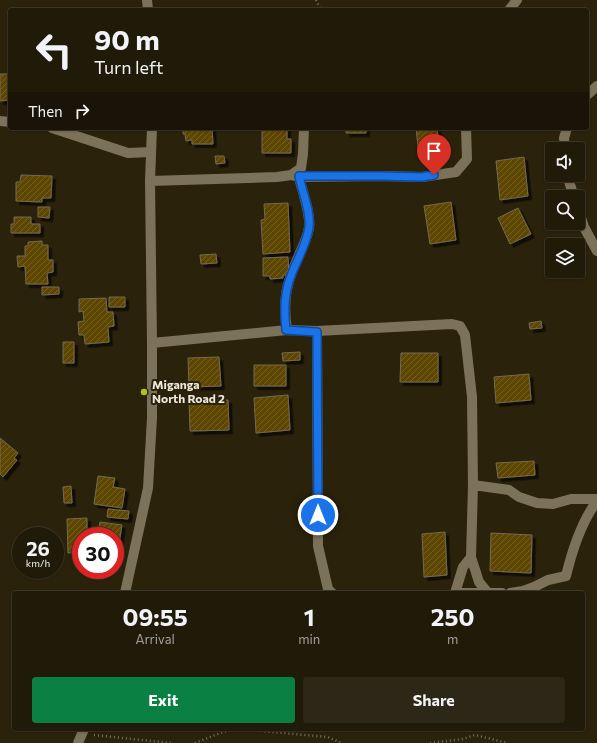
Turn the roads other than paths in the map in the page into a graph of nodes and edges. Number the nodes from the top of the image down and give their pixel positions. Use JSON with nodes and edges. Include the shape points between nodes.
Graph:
{"nodes":[{"id":1,"x":517,"y":0,"type":"edge"},
{"id":2,"x":511,"y":8,"type":"edge"},
{"id":3,"x":597,"y":86,"type":"edge"},
{"id":4,"x":589,"y":93,"type":"edge"},
{"id":5,"x":58,"y":130,"type":"edge"},
{"id":6,"x":152,"y":130,"type":"edge"},
{"id":7,"x":304,"y":130,"type":"edge"},
{"id":8,"x":466,"y":130,"type":"edge"},
{"id":9,"x":566,"y":130,"type":"edge"},
{"id":10,"x":564,"y":142,"type":"edge"},
{"id":11,"x":151,"y":152,"type":"junction"},
{"id":12,"x":295,"y":176,"type":"junction"},
{"id":13,"x":150,"y":181,"type":"junction"},
{"id":14,"x":585,"y":229,"type":"edge"},
{"id":15,"x":597,"y":250,"type":"edge"},
{"id":16,"x":286,"y":330,"type":"junction"},
{"id":17,"x":317,"y":332,"type":"junction"},
{"id":18,"x":152,"y":344,"type":"junction"},
{"id":19,"x":474,"y":485,"type":"junction"},
{"id":20,"x":597,"y":500,"type":"edge"},
{"id":21,"x":471,"y":557,"type":"junction"},
{"id":22,"x":125,"y":591,"type":"edge"},
{"id":23,"x":330,"y":591,"type":"edge"},
{"id":24,"x":457,"y":591,"type":"edge"},
{"id":25,"x":487,"y":591,"type":"edge"},
{"id":26,"x":523,"y":591,"type":"edge"}],
"edges":[{"from":1,"to":2,"type":"street"},
{"from":3,"to":4,"type":"street"},
{"from":5,"to":11,"type":"street","via":[[128,153]]},
{"from":6,"to":11,"type":"street"},
{"from":7,"to":12,"type":"street","via":[[301,168]]},
{"from":8,"to":12,"type":"street","via":[[467,159],[456,172],[422,177]]},
{"from":9,"to":10,"type":"street"},
{"from":11,"to":13,"type":"street"},
{"from":12,"to":13,"type":"street"},
{"from":12,"to":16,"type":"street","via":[[308,210],[309,229],[286,293]]},
{"from":13,"to":18,"type":"street"},
{"from":14,"to":15,"type":"street"},
{"from":16,"to":17,"type":"street"},
{"from":16,"to":18,"type":"street"},
{"from":17,"to":19,"type":"street","via":[[452,324],[460,326],[465,335],[472,397]]},
{"from":17,"to":23,"type":"street","via":[[318,546]]},
{"from":18,"to":22,"type":"street","via":[[152,418],[148,488]]},
{"from":19,"to":20,"type":"street","via":[[509,490],[519,497],[537,503],[553,504],[571,499]]},
{"from":19,"to":21,"type":"street"},
{"from":20,"to":26,"type":"street","via":[[590,510],[570,558],[566,576],[548,580]]},
{"from":21,"to":24,"type":"street","via":[[464,567]]},
{"from":21,"to":25,"type":"street","via":[[479,582]]}]}
